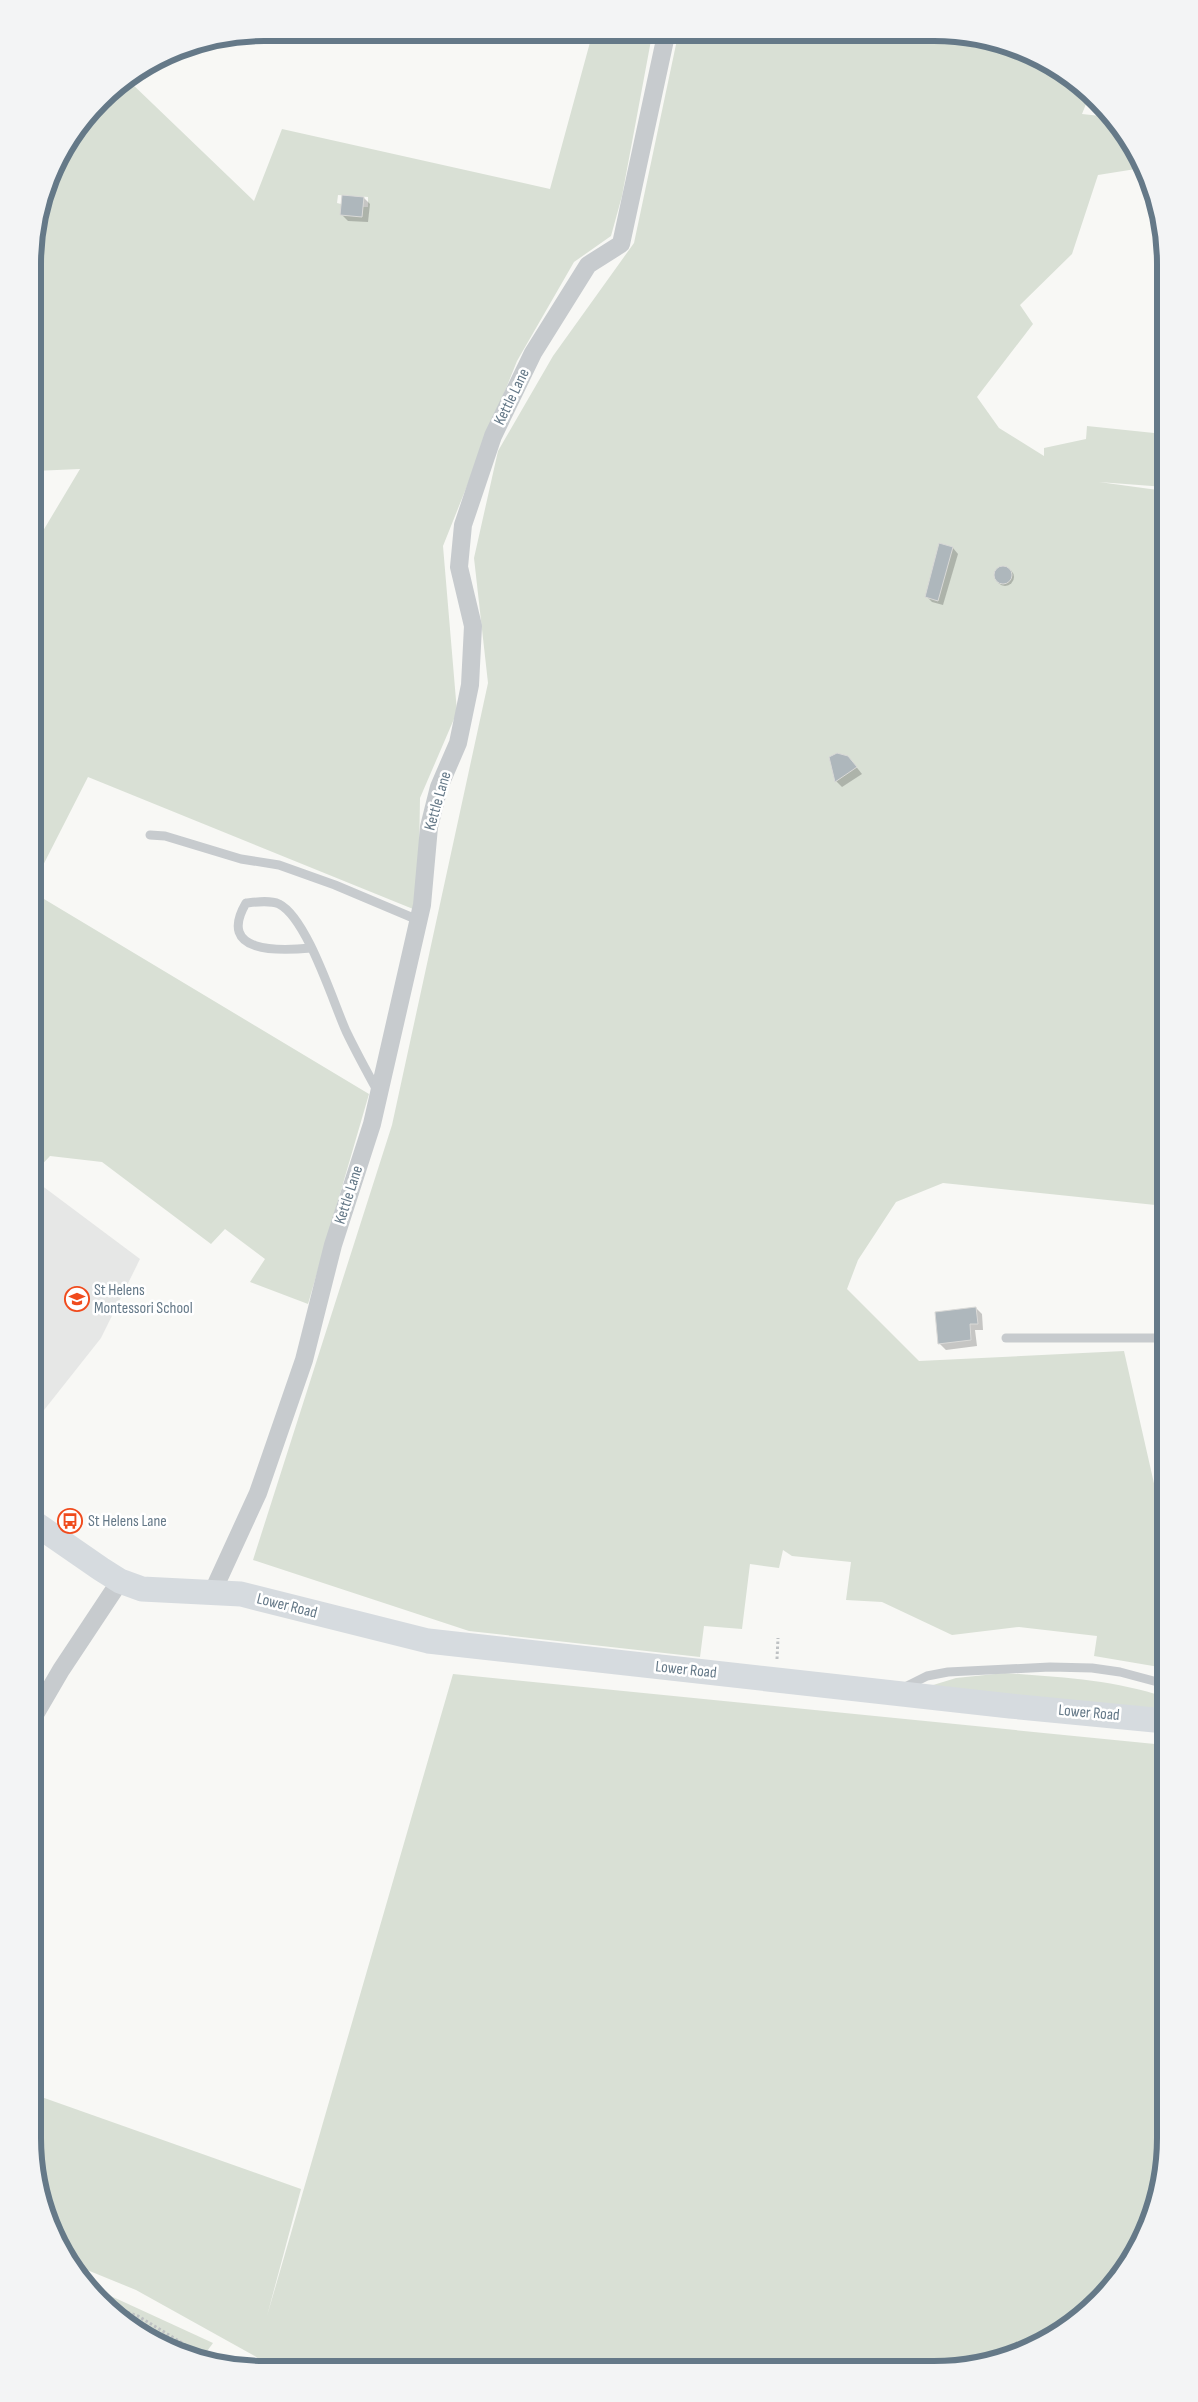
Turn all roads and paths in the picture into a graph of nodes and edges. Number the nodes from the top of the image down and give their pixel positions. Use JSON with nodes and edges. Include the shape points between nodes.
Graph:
{"nodes":[{"id":1,"x":665,"y":41,"type":"edge"},
{"id":2,"x":150,"y":835,"type":"dead end"},
{"id":3,"x":418,"y":920,"type":"junction"},
{"id":4,"x":311,"y":948,"type":"junction"},
{"id":5,"x":379,"y":1095,"type":"junction"},
{"id":6,"x":1006,"y":1338,"type":"dead end"},
{"id":7,"x":1157,"y":1338,"type":"edge"},
{"id":8,"x":41,"y":1527,"type":"edge"},
{"id":9,"x":120,"y":1581,"type":"junction"},
{"id":10,"x":213,"y":1591,"type":"junction"},
{"id":11,"x":1157,"y":1682,"type":"edge"},
{"id":12,"x":894,"y":1693,"type":"junction"},
{"id":13,"x":41,"y":1704,"type":"edge"},
{"id":14,"x":1157,"y":1719,"type":"edge"},
{"id":15,"x":124,"y":2311,"type":"edge"},
{"id":16,"x":191,"y":2348,"type":"edge"}],
"edges":[{"from":1,"to":3,"type":"street","name":"Kettle Lane","via":[[621,244],[588,265],[533,353],[493,436],[463,525],[459,567],[473,626],[470,685],[458,743],[439,787],[429,827]]},
{"from":2,"to":3,"type":"lane","via":[[165,836],[241,859],[278,865]]},
{"from":3,"to":5,"type":"street","name":"Kettle Lane"},
{"from":4,"to":4,"type":"lane","via":[[292,916],[279,904],[246,903],[239,915],[239,931],[246,942],[259,948],[283,951]]},
{"from":4,"to":5,"type":"lane","via":[[346,1030]]},
{"from":5,"to":10,"type":"street","name":"Kettle Lane","via":[[333,1244],[304,1360],[258,1493]]},
{"from":6,"to":7,"type":"lane"},
{"from":8,"to":9,"type":"main road","name":"Lower Road"},
{"from":9,"to":10,"type":"main road","name":"Lower Road","via":[[142,1589],[166,1592]]},
{"from":9,"to":13,"type":"street"},
{"from":10,"to":12,"type":"main road","name":"Lower Road","via":[[241,1594],[428,1641]]},
{"from":11,"to":12,"type":"lane","via":[[1092,1668],[1014,1668],[927,1676]]},
{"from":12,"to":14,"type":"main road","name":"Lower Road"},
{"from":15,"to":16,"type":"path"}]}
